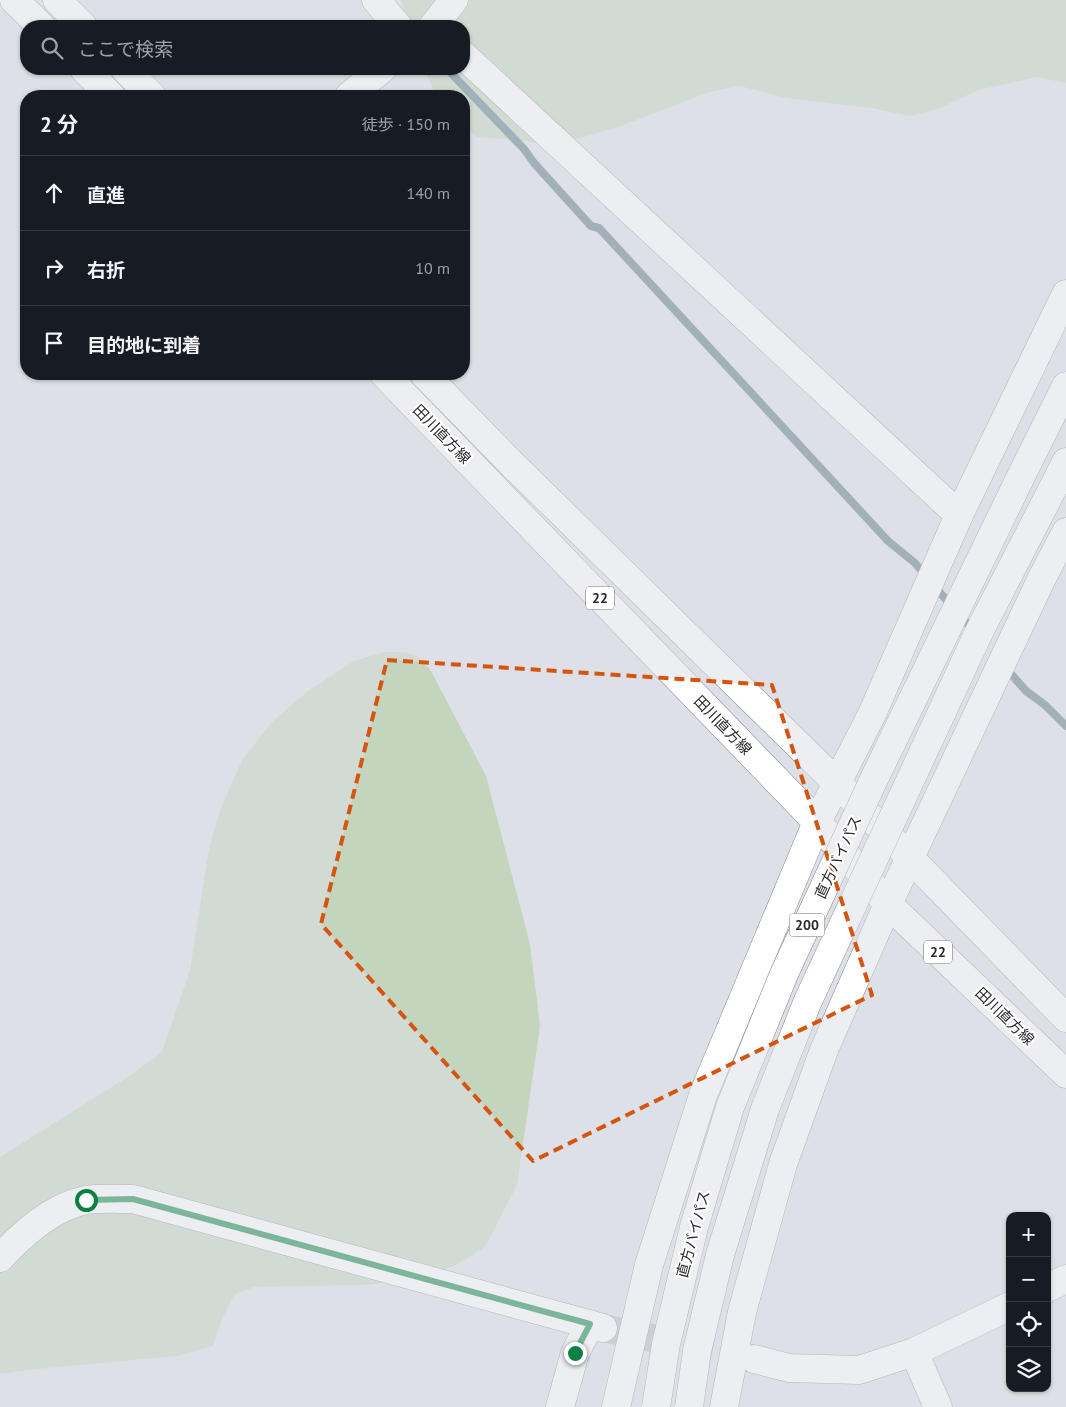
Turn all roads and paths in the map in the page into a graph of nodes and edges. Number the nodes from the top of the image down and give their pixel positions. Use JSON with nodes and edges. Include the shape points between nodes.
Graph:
{"nodes":[{"id":1,"x":14,"y":0,"type":"edge"},
{"id":2,"x":57,"y":0,"type":"edge"},
{"id":3,"x":376,"y":0,"type":"edge"},
{"id":4,"x":454,"y":0,"type":"edge"},
{"id":5,"x":35,"y":20,"type":"edge"},
{"id":6,"x":77,"y":20,"type":"edge"},
{"id":7,"x":393,"y":20,"type":"edge"},
{"id":8,"x":438,"y":20,"type":"edge"},
{"id":9,"x":470,"y":62,"type":"edge"},
{"id":10,"x":90,"y":75,"type":"edge"},
{"id":11,"x":131,"y":75,"type":"edge"},
{"id":12,"x":375,"y":75,"type":"edge"},
{"id":13,"x":105,"y":90,"type":"edge"},
{"id":14,"x":146,"y":90,"type":"edge"},
{"id":15,"x":356,"y":90,"type":"edge"},
{"id":16,"x":1066,"y":294,"type":"edge"},
{"id":17,"x":390,"y":380,"type":"edge"},
{"id":18,"x":430,"y":380,"type":"edge"},
{"id":19,"x":1066,"y":386,"type":"edge"},
{"id":20,"x":1060,"y":473,"type":"edge"},
{"id":21,"x":959,"y":515,"type":"junction"},
{"id":22,"x":1066,"y":532,"type":"edge"},
{"id":23,"x":837,"y":782,"type":"junction"},
{"id":24,"x":817,"y":822,"type":"junction"},
{"id":25,"x":910,"y":859,"type":"junction"},
{"id":26,"x":888,"y":904,"type":"junction"},
{"id":27,"x":1066,"y":1018,"type":"edge"},
{"id":28,"x":1066,"y":1074,"type":"edge"},
{"id":29,"x":0,"y":1258,"type":"edge"},
{"id":30,"x":1066,"y":1279,"type":"edge"},
{"id":31,"x":1051,"y":1286,"type":"edge"},
{"id":32,"x":1006,"y":1308,"type":"edge"},
{"id":33,"x":914,"y":1352,"type":"junction"},
{"id":34,"x":754,"y":1359,"type":"tunnel mouth"},
{"id":35,"x":560,"y":1407,"type":"edge"},
{"id":36,"x":616,"y":1407,"type":"edge"},
{"id":37,"x":656,"y":1407,"type":"edge"},
{"id":38,"x":689,"y":1407,"type":"edge"},
{"id":39,"x":724,"y":1407,"type":"edge"},
{"id":40,"x":938,"y":1407,"type":"edge"}],
"edges":[{"from":1,"to":5,"type":"main road"},
{"from":2,"to":6,"type":"main road"},
{"from":3,"to":7,"type":"main road"},
{"from":4,"to":8,"type":"main road"},
{"from":9,"to":21,"type":"main road"},
{"from":10,"to":13,"type":"main road"},
{"from":11,"to":14,"type":"main road"},
{"from":12,"to":15,"type":"main road"},
{"from":16,"to":21,"type":"main road"},
{"from":17,"to":24,"type":"main road","name":"田川直方線","number":"22"},
{"from":18,"to":23,"type":"main road","name":"田川直方線","number":"22"},
{"from":19,"to":37,"type":"main road","name":"直方バイパス","number":"200","bridge":true,"via":[[875,777],[784,974],[730,1107],[694,1227],[666,1344]]},
{"from":20,"to":38,"type":"main road","number":"200","bridge":true,"via":[[979,632],[807,1003],[765,1109],[720,1255],[697,1351]]},
{"from":21,"to":23,"type":"main road","via":[[872,714]]},
{"from":22,"to":25,"type":"main road"},
{"from":23,"to":24,"type":"main road"},
{"from":23,"to":25,"type":"main road","name":"田川直方線","number":"22"},
{"from":24,"to":26,"type":"main road","name":"田川直方線","number":"22"},
{"from":24,"to":36,"type":"main road","via":[[702,1096],[650,1266]]},
{"from":25,"to":26,"type":"main road"},
{"from":25,"to":27,"type":"main road","name":"田川直方線","number":"22"},
{"from":26,"to":28,"type":"main road","name":"田川直方線","number":"22"},
{"from":26,"to":39,"type":"main road","via":[[824,1050],[783,1164],[742,1312]]},
{"from":29,"to":35,"type":"main road","via":[[54,1211],[86,1200],[133,1199],[596,1326],[575,1353]]},
{"from":30,"to":31,"type":"main road"},
{"from":32,"to":33,"type":"main road"},
{"from":33,"to":34,"type":"main road","via":[[859,1370],[789,1368]]},
{"from":33,"to":40,"type":"main road"}]}
